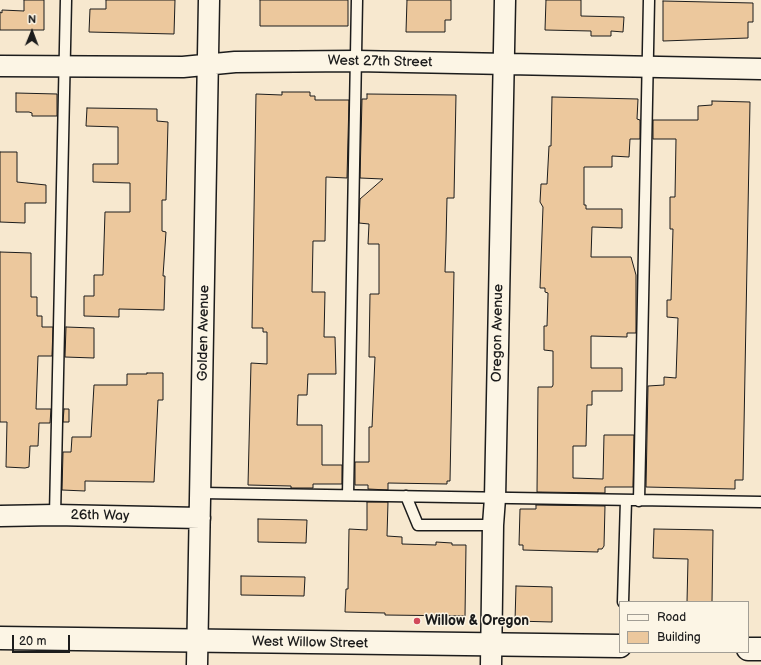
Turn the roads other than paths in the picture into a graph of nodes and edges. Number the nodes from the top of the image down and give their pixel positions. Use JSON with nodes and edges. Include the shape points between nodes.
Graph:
{"nodes":[{"id":1,"x":66,"y":0,"type":"edge"},
{"id":2,"x":209,"y":0,"type":"edge"},
{"id":3,"x":357,"y":0,"type":"edge"},
{"id":4,"x":505,"y":0,"type":"edge"},
{"id":5,"x":649,"y":0,"type":"edge"},
{"id":6,"x":356,"y":61,"type":"junction"},
{"id":7,"x":504,"y":63,"type":"junction"},
{"id":8,"x":208,"y":64,"type":"junction"},
{"id":9,"x":0,"y":66,"type":"edge"},
{"id":10,"x":647,"y":66,"type":"junction"},
{"id":11,"x":65,"y":67,"type":"junction"},
{"id":12,"x":761,"y":69,"type":"edge"},
{"id":13,"x":201,"y":493,"type":"junction"},
{"id":14,"x":348,"y":495,"type":"junction"},
{"id":15,"x":406,"y":496,"type":"junction"},
{"id":16,"x":495,"y":498,"type":"junction"},
{"id":17,"x":626,"y":500,"type":"junction"},
{"id":18,"x":639,"y":501,"type":"junction"},
{"id":19,"x":761,"y":502,"type":"edge"},
{"id":20,"x":55,"y":515,"type":"junction"},
{"id":21,"x":0,"y":516,"type":"edge"},
{"id":22,"x":200,"y":518,"type":"junction"},
{"id":23,"x":493,"y":525,"type":"junction"},
{"id":24,"x":623,"y":601,"type":"edge"},
{"id":25,"x":0,"y":638,"type":"edge"},
{"id":26,"x":197,"y":641,"type":"junction"},
{"id":27,"x":492,"y":644,"type":"junction"},
{"id":28,"x":619,"y":646,"type":"edge"},
{"id":29,"x":749,"y":649,"type":"edge"},
{"id":30,"x":761,"y":649,"type":"edge"},
{"id":31,"x":197,"y":665,"type":"edge"},
{"id":32,"x":491,"y":665,"type":"edge"}],
"edges":[{"from":1,"to":11,"type":"lane"},
{"from":2,"to":8,"type":"street","name":"Golden Avenue"},
{"from":3,"to":6,"type":"lane"},
{"from":4,"to":7,"type":"street","name":"Oregon Avenue"},
{"from":5,"to":10,"type":"lane"},
{"from":6,"to":7,"type":"street","name":"West 27th Street"},
{"from":6,"to":8,"type":"street","name":"West 27th Street"},
{"from":6,"to":14,"type":"lane"},
{"from":7,"to":10,"type":"street","name":"West 27th Street"},
{"from":7,"to":16,"type":"street","name":"Oregon Avenue"},
{"from":8,"to":11,"type":"street","name":"West 27th Street","via":[[183,68]]},
{"from":8,"to":13,"type":"street","name":"Golden Avenue"},
{"from":9,"to":11,"type":"street","name":"West 27th Street"},
{"from":10,"to":12,"type":"street","name":"West 27th Street"},
{"from":10,"to":18,"type":"lane"},
{"from":11,"to":20,"type":"lane"},
{"from":13,"to":14,"type":"lane"},
{"from":13,"to":22,"type":"street","name":"Golden Avenue"},
{"from":14,"to":15,"type":"lane"},
{"from":15,"to":16,"type":"lane"},
{"from":15,"to":23,"type":"lane","via":[[418,525]]},
{"from":16,"to":17,"type":"lane"},
{"from":16,"to":23,"type":"street","name":"Oregon Avenue"},
{"from":17,"to":18,"type":"lane"},
{"from":17,"to":24,"type":"lane"},
{"from":18,"to":19,"type":"lane"},
{"from":20,"to":21,"type":"street","name":"26th Way"},
{"from":20,"to":22,"type":"street","name":"26th Way"},
{"from":22,"to":26,"type":"street","name":"Golden Avenue"},
{"from":23,"to":27,"type":"street","name":"Oregon Avenue"},
{"from":25,"to":26,"type":"main road","name":"West Willow Street"},
{"from":26,"to":27,"type":"main road","name":"West Willow Street"},
{"from":26,"to":31,"type":"street","name":"Golden Avenue"},
{"from":27,"to":28,"type":"main road","name":"West Willow Street"},
{"from":27,"to":32,"type":"street","name":"Oregon Avenue"},
{"from":29,"to":30,"type":"main road"}]}
